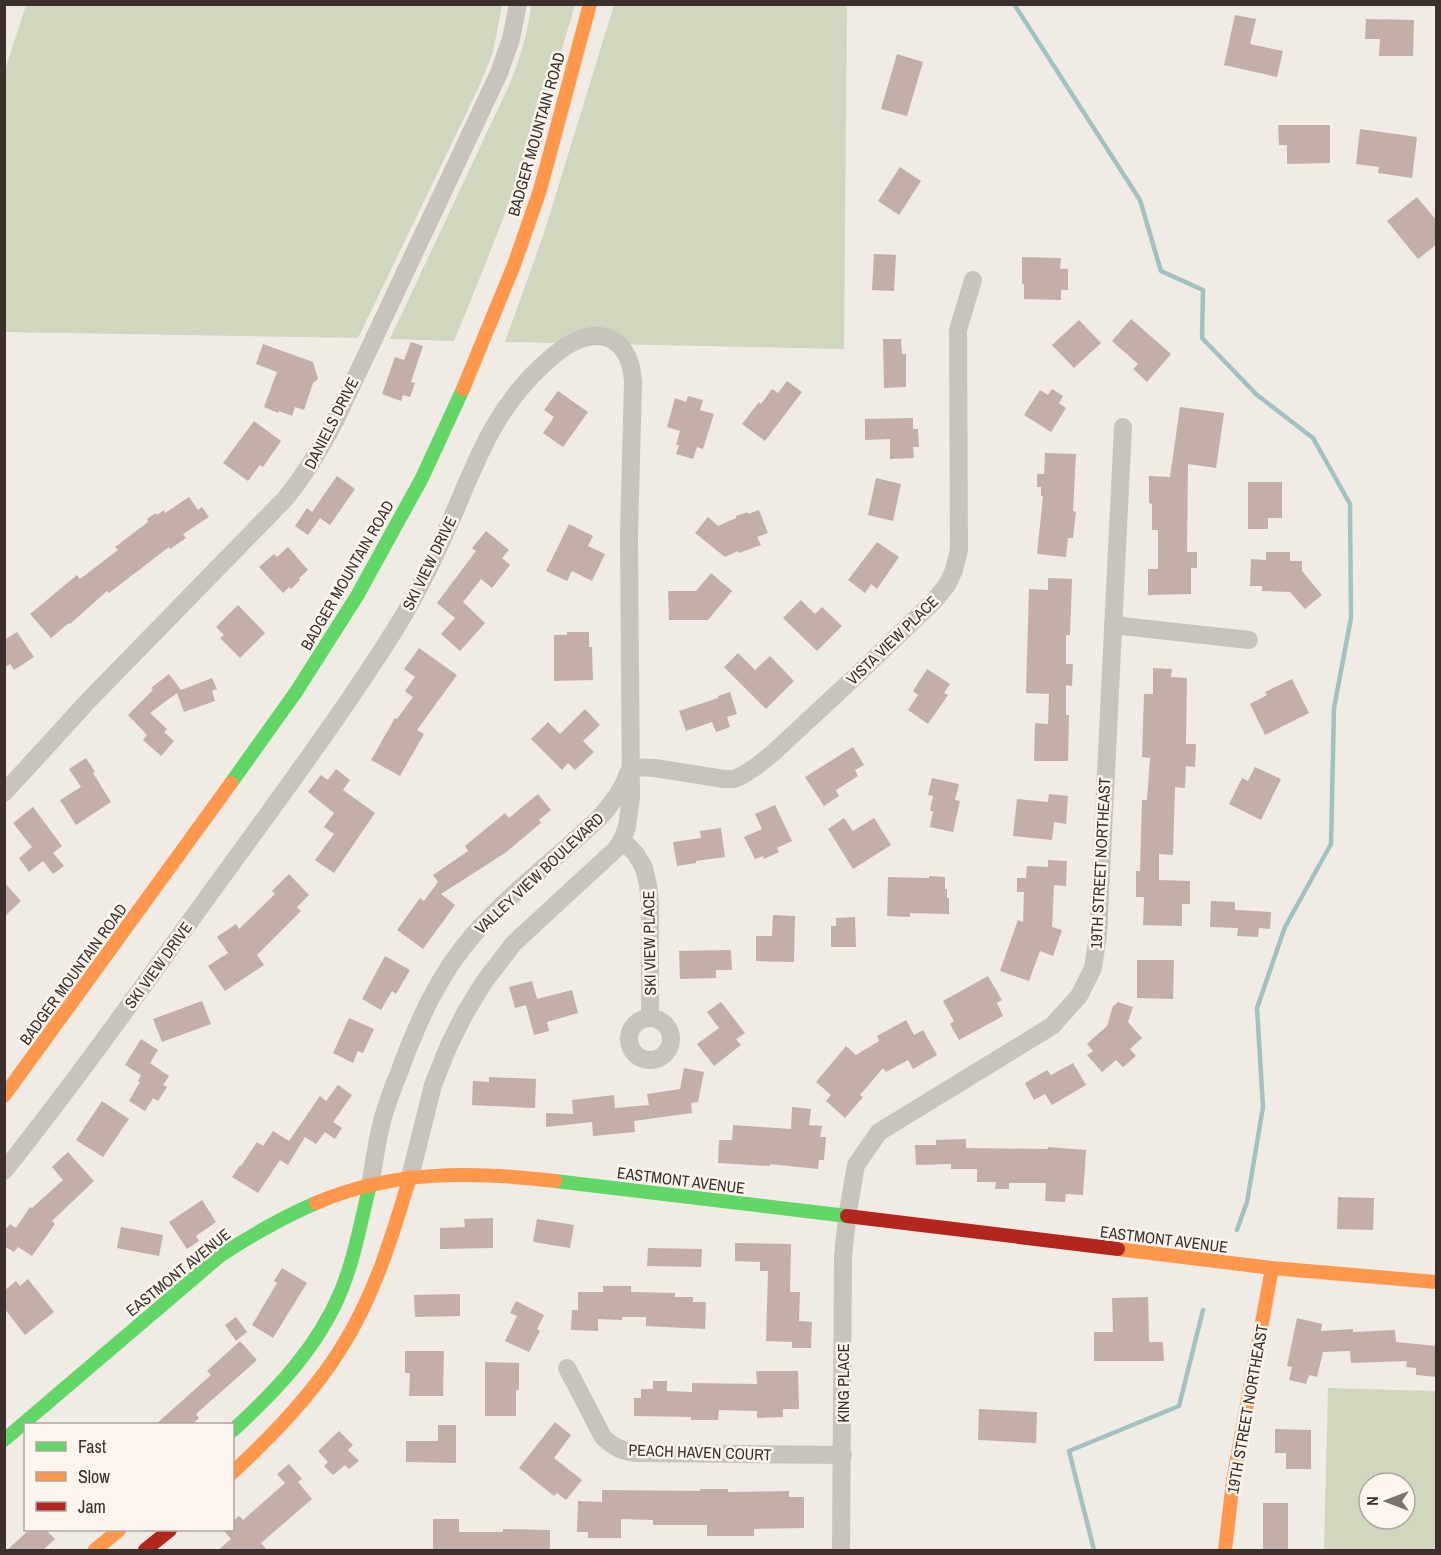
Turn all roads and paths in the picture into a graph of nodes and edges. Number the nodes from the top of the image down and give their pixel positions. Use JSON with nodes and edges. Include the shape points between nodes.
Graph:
{"nodes":[{"id":1,"x":519,"y":4,"type":"edge"},
{"id":2,"x":590,"y":4,"type":"edge"},
{"id":3,"x":973,"y":280,"type":"dead end"},
{"id":4,"x":1123,"y":427,"type":"dead end"},
{"id":5,"x":1113,"y":625,"type":"junction"},
{"id":6,"x":1249,"y":640,"type":"dead end"},
{"id":7,"x":631,"y":767,"type":"junction"},
{"id":8,"x":4,"y":793,"type":"edge"},
{"id":9,"x":622,"y":840,"type":"junction"},
{"id":10,"x":650,"y":1018,"type":"dead end"},
{"id":11,"x":4,"y":1096,"type":"edge"},
{"id":12,"x":4,"y":1171,"type":"edge"},
{"id":13,"x":410,"y":1177,"type":"junction"},
{"id":14,"x":370,"y":1185,"type":"junction"},
{"id":15,"x":847,"y":1217,"type":"junction"},
{"id":16,"x":1272,"y":1268,"type":"junction"},
{"id":17,"x":1437,"y":1282,"type":"edge"},
{"id":18,"x":567,"y":1368,"type":"dead end"},
{"id":19,"x":234,"y":1429,"type":"edge"},
{"id":20,"x":4,"y":1440,"type":"edge"},
{"id":21,"x":843,"y":1455,"type":"junction"},
{"id":22,"x":234,"y":1471,"type":"edge"},
{"id":23,"x":118,"y":1531,"type":"edge"},
{"id":24,"x":169,"y":1531,"type":"edge"},
{"id":25,"x":96,"y":1551,"type":"edge"},
{"id":26,"x":145,"y":1551,"type":"edge"},
{"id":27,"x":842,"y":1551,"type":"edge"},
{"id":28,"x":1225,"y":1551,"type":"edge"}],
"edges":[{"from":1,"to":8,"type":"street","name":"DANIELS DRIVE","via":[[494,83],[336,419],[305,472],[284,500]]},
{"from":2,"to":11,"type":"main road","name":"BADGER MOUNTAIN ROAD","via":[[540,190],[514,266],[457,404],[389,540],[296,692]]},
{"from":3,"to":7,"type":"street","name":"VISTA VIEW PLACE","via":[[958,330],[959,550],[947,585],[858,674],[773,753],[743,775],[724,779]]},
{"from":4,"to":5,"type":"street","name":"19TH STREET NORTHEAST"},
{"from":5,"to":6,"type":"street"},
{"from":5,"to":15,"type":"street","name":"19TH STREET NORTHEAST","via":[[1098,935],[1093,968],[1079,996],[1052,1026],[879,1132],[856,1165]]},
{"from":7,"to":9,"type":"street","name":"VALLEY VIEW BOULEVARD","via":[[630,813]]},
{"from":7,"to":12,"type":"street","name":"SKI VIEW DRIVE","via":[[629,525],[633,371],[626,352],[615,341],[591,337],[561,349],[506,406],[484,442],[435,556],[373,663],[238,855]]},
{"from":7,"to":14,"type":"street","name":"VALLEY VIEW BOULEVARD","via":[[614,802],[504,904],[447,970],[413,1035],[396,1080],[381,1125]]},
{"from":9,"to":10,"type":"street","name":"SKI VIEW PLACE","via":[[636,854],[648,885]]},
{"from":9,"to":13,"type":"street","name":"VALLEY VIEW BOULEVARD","via":[[608,858],[514,943],[484,982],[449,1045],[433,1085]]},
{"from":13,"to":14,"type":"main road","name":"EASTMONT AVENUE"},
{"from":13,"to":15,"type":"main road","name":"EASTMONT AVENUE","via":[[497,1174]]},
{"from":13,"to":22,"type":"main road","name":"VALLEY VIEW BOULEVARD","via":[[383,1262],[340,1350],[294,1411]]},
{"from":14,"to":19,"type":"main road","name":"VALLEY VIEW BOULEVARD","via":[[336,1304],[301,1361]]},
{"from":14,"to":20,"type":"main road","name":"EASTMONT AVENUE","via":[[290,1213],[220,1255]]},
{"from":15,"to":16,"type":"main road","name":"EASTMONT AVENUE"},
{"from":15,"to":21,"type":"street","name":"KING PLACE","via":[[843,1257]]},
{"from":16,"to":17,"type":"main road","name":"EASTMONT AVENUE"},
{"from":16,"to":28,"type":"main road","name":"19TH STREET NORTHEAST","via":[[1233,1481]]},
{"from":18,"to":21,"type":"street","name":"PEACH HAVEN COURT","via":[[603,1437],[623,1451]]},
{"from":21,"to":27,"type":"street","name":"KING PLACE"},
{"from":23,"to":25,"type":"main road"},
{"from":24,"to":26,"type":"main road"}]}
